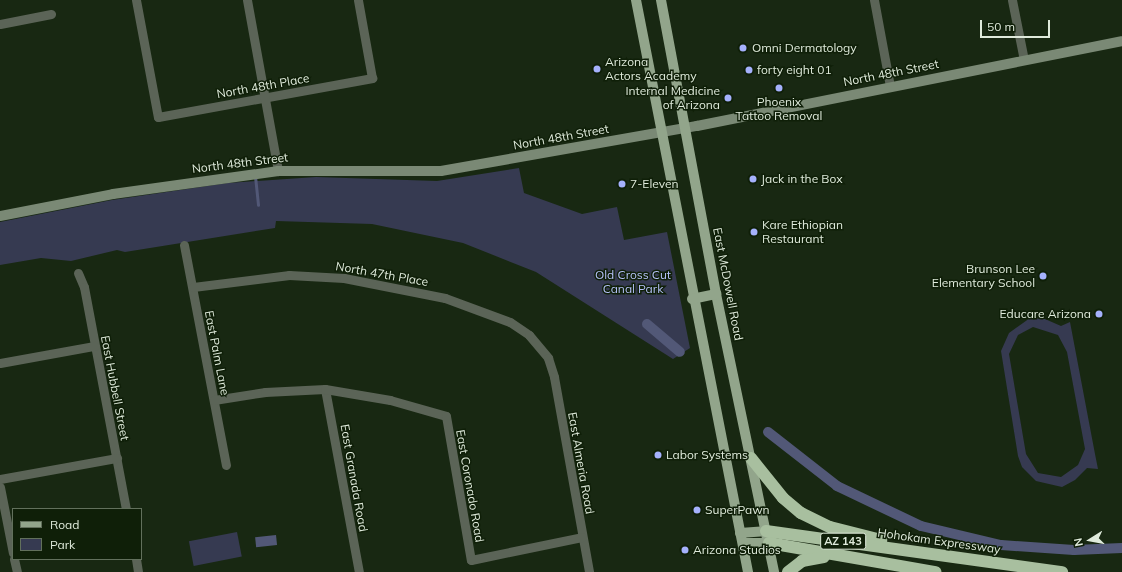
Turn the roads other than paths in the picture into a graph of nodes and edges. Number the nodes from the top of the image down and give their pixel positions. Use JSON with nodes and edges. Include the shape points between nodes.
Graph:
{"nodes":[{"id":1,"x":136,"y":0,"type":"edge"},
{"id":2,"x":247,"y":0,"type":"edge"},
{"id":3,"x":358,"y":0,"type":"edge"},
{"id":4,"x":636,"y":0,"type":"edge"},
{"id":5,"x":661,"y":0,"type":"edge"},
{"id":6,"x":874,"y":0,"type":"edge"},
{"id":7,"x":1012,"y":0,"type":"edge"},
{"id":8,"x":51,"y":14,"type":"dead end"},
{"id":9,"x":0,"y":24,"type":"edge"},
{"id":10,"x":1122,"y":40,"type":"edge"},
{"id":11,"x":1024,"y":60,"type":"junction"},
{"id":12,"x":890,"y":86,"type":"junction"},
{"id":13,"x":265,"y":98,"type":"junction"},
{"id":14,"x":685,"y":129,"type":"junction"},
{"id":15,"x":660,"y":133,"type":"junction"},
{"id":16,"x":278,"y":171,"type":"junction"},
{"id":17,"x":0,"y":216,"type":"edge"},
{"id":18,"x":184,"y":245,"type":"dead end"},
{"id":19,"x":78,"y":272,"type":"dead end"},
{"id":20,"x":193,"y":288,"type":"junction"},
{"id":21,"x":716,"y":294,"type":"junction"},
{"id":22,"x":692,"y":299,"type":"junction"},
{"id":23,"x":94,"y":346,"type":"junction"},
{"id":24,"x":548,"y":358,"type":"joint"},
{"id":25,"x":0,"y":363,"type":"edge"},
{"id":26,"x":325,"y":389,"type":"junction"},
{"id":27,"x":214,"y":400,"type":"junction"},
{"id":28,"x":117,"y":458,"type":"junction"},
{"id":29,"x":751,"y":458,"type":"junction"},
{"id":30,"x":226,"y":465,"type":"dead end"},
{"id":31,"x":0,"y":479,"type":"edge"},
{"id":32,"x":0,"y":487,"type":"edge"},
{"id":33,"x":126,"y":508,"type":"edge"},
{"id":34,"x":766,"y":531,"type":"junction"},
{"id":35,"x":740,"y":533,"type":"junction"},
{"id":36,"x":582,"y":537,"type":"junction"},
{"id":37,"x":769,"y":543,"type":"junction"},
{"id":38,"x":743,"y":544,"type":"junction"},
{"id":39,"x":12,"y":548,"type":"edge"},
{"id":40,"x":921,"y":551,"type":"junction"},
{"id":41,"x":841,"y":557,"type":"junction"},
{"id":42,"x":14,"y":560,"type":"edge"},
{"id":43,"x":136,"y":560,"type":"edge"},
{"id":44,"x":17,"y":572,"type":"edge"},
{"id":45,"x":138,"y":572,"type":"edge"},
{"id":46,"x":359,"y":572,"type":"edge"},
{"id":47,"x":589,"y":572,"type":"edge"},
{"id":48,"x":748,"y":572,"type":"edge"},
{"id":49,"x":774,"y":572,"type":"edge"},
{"id":50,"x":788,"y":572,"type":"edge"},
{"id":51,"x":935,"y":572,"type":"edge"},
{"id":52,"x":1062,"y":572,"type":"edge"}],
"edges":[{"from":1,"to":13,"type":"street","name":"North 48th Place","via":[[158,117]]},
{"from":2,"to":13,"type":"street"},
{"from":3,"to":13,"type":"street","name":"North 48th Place","via":[[372,78]]},
{"from":4,"to":15,"type":"main road"},
{"from":5,"to":14,"type":"main road","name":"East McDowell Road"},
{"from":6,"to":12,"type":"street"},
{"from":7,"to":11,"type":"street"},
{"from":8,"to":9,"type":"street"},
{"from":10,"to":11,"type":"street","name":"North 48th Street"},
{"from":11,"to":12,"type":"street","name":"North 48th Street"},
{"from":12,"to":14,"type":"street","name":"North 48th Street"},
{"from":13,"to":16,"type":"street"},
{"from":14,"to":15,"type":"street","name":"North 48th Street"},
{"from":14,"to":21,"type":"main road","name":"East McDowell Road"},
{"from":15,"to":16,"type":"street","name":"North 48th Street","via":[[441,171]]},
{"from":15,"to":22,"type":"main road"},
{"from":16,"to":17,"type":"street","name":"North 48th Street","via":[[113,194]]},
{"from":18,"to":20,"type":"street","name":"East Palm Lane"},
{"from":19,"to":23,"type":"street","name":"East Hubbell Street","via":[[84,287]]},
{"from":20,"to":24,"type":"street","name":"North 47th Place","via":[[289,275],[388,285],[445,298],[510,322],[529,336]]},
{"from":20,"to":27,"type":"street","name":"East Palm Lane"},
{"from":21,"to":22,"type":"main road"},
{"from":21,"to":29,"type":"main road","name":"East McDowell Road"},
{"from":22,"to":35,"type":"main road"},
{"from":23,"to":25,"type":"street"},
{"from":23,"to":28,"type":"street","name":"East Hubbell Street"},
{"from":24,"to":36,"type":"street","name":"East Almeria Road"},
{"from":26,"to":27,"type":"street","via":[[265,392]]},
{"from":26,"to":36,"type":"street","name":"East Coronado Road","via":[[390,400],[446,416],[471,560]]},
{"from":26,"to":46,"type":"street","name":"East Granada Road"},
{"from":27,"to":30,"type":"street","name":"East Palm Lane"},
{"from":28,"to":31,"type":"street"},
{"from":28,"to":33,"type":"street","name":"East Hubbell Street"},
{"from":29,"to":34,"type":"main road","name":"East McDowell Road"},
{"from":29,"to":40,"type":"highway","via":[[783,498],[810,518]]},
{"from":32,"to":39,"type":"street"},
{"from":34,"to":35,"type":"main road","name":"Hohokam Expressway","number":"AZ 143"},
{"from":34,"to":37,"type":"main road","name":"East McDowell Road"},
{"from":34,"to":40,"type":"highway","name":"Hohokam Expressway","number":"AZ 143"},
{"from":35,"to":38,"type":"main road"},
{"from":36,"to":47,"type":"street","name":"East Almeria Road"},
{"from":37,"to":38,"type":"main road","number":"AZ 143"},
{"from":37,"to":41,"type":"highway","number":"AZ 143"},
{"from":37,"to":49,"type":"main road","name":"East McDowell Road"},
{"from":38,"to":48,"type":"main road"},
{"from":40,"to":52,"type":"highway","name":"Hohokam Expressway","number":"AZ 143"},
{"from":41,"to":50,"type":"highway","via":[[811,558]]},
{"from":41,"to":51,"type":"highway","number":"AZ 143"},
{"from":42,"to":44,"type":"street"},
{"from":43,"to":45,"type":"street"}]}
